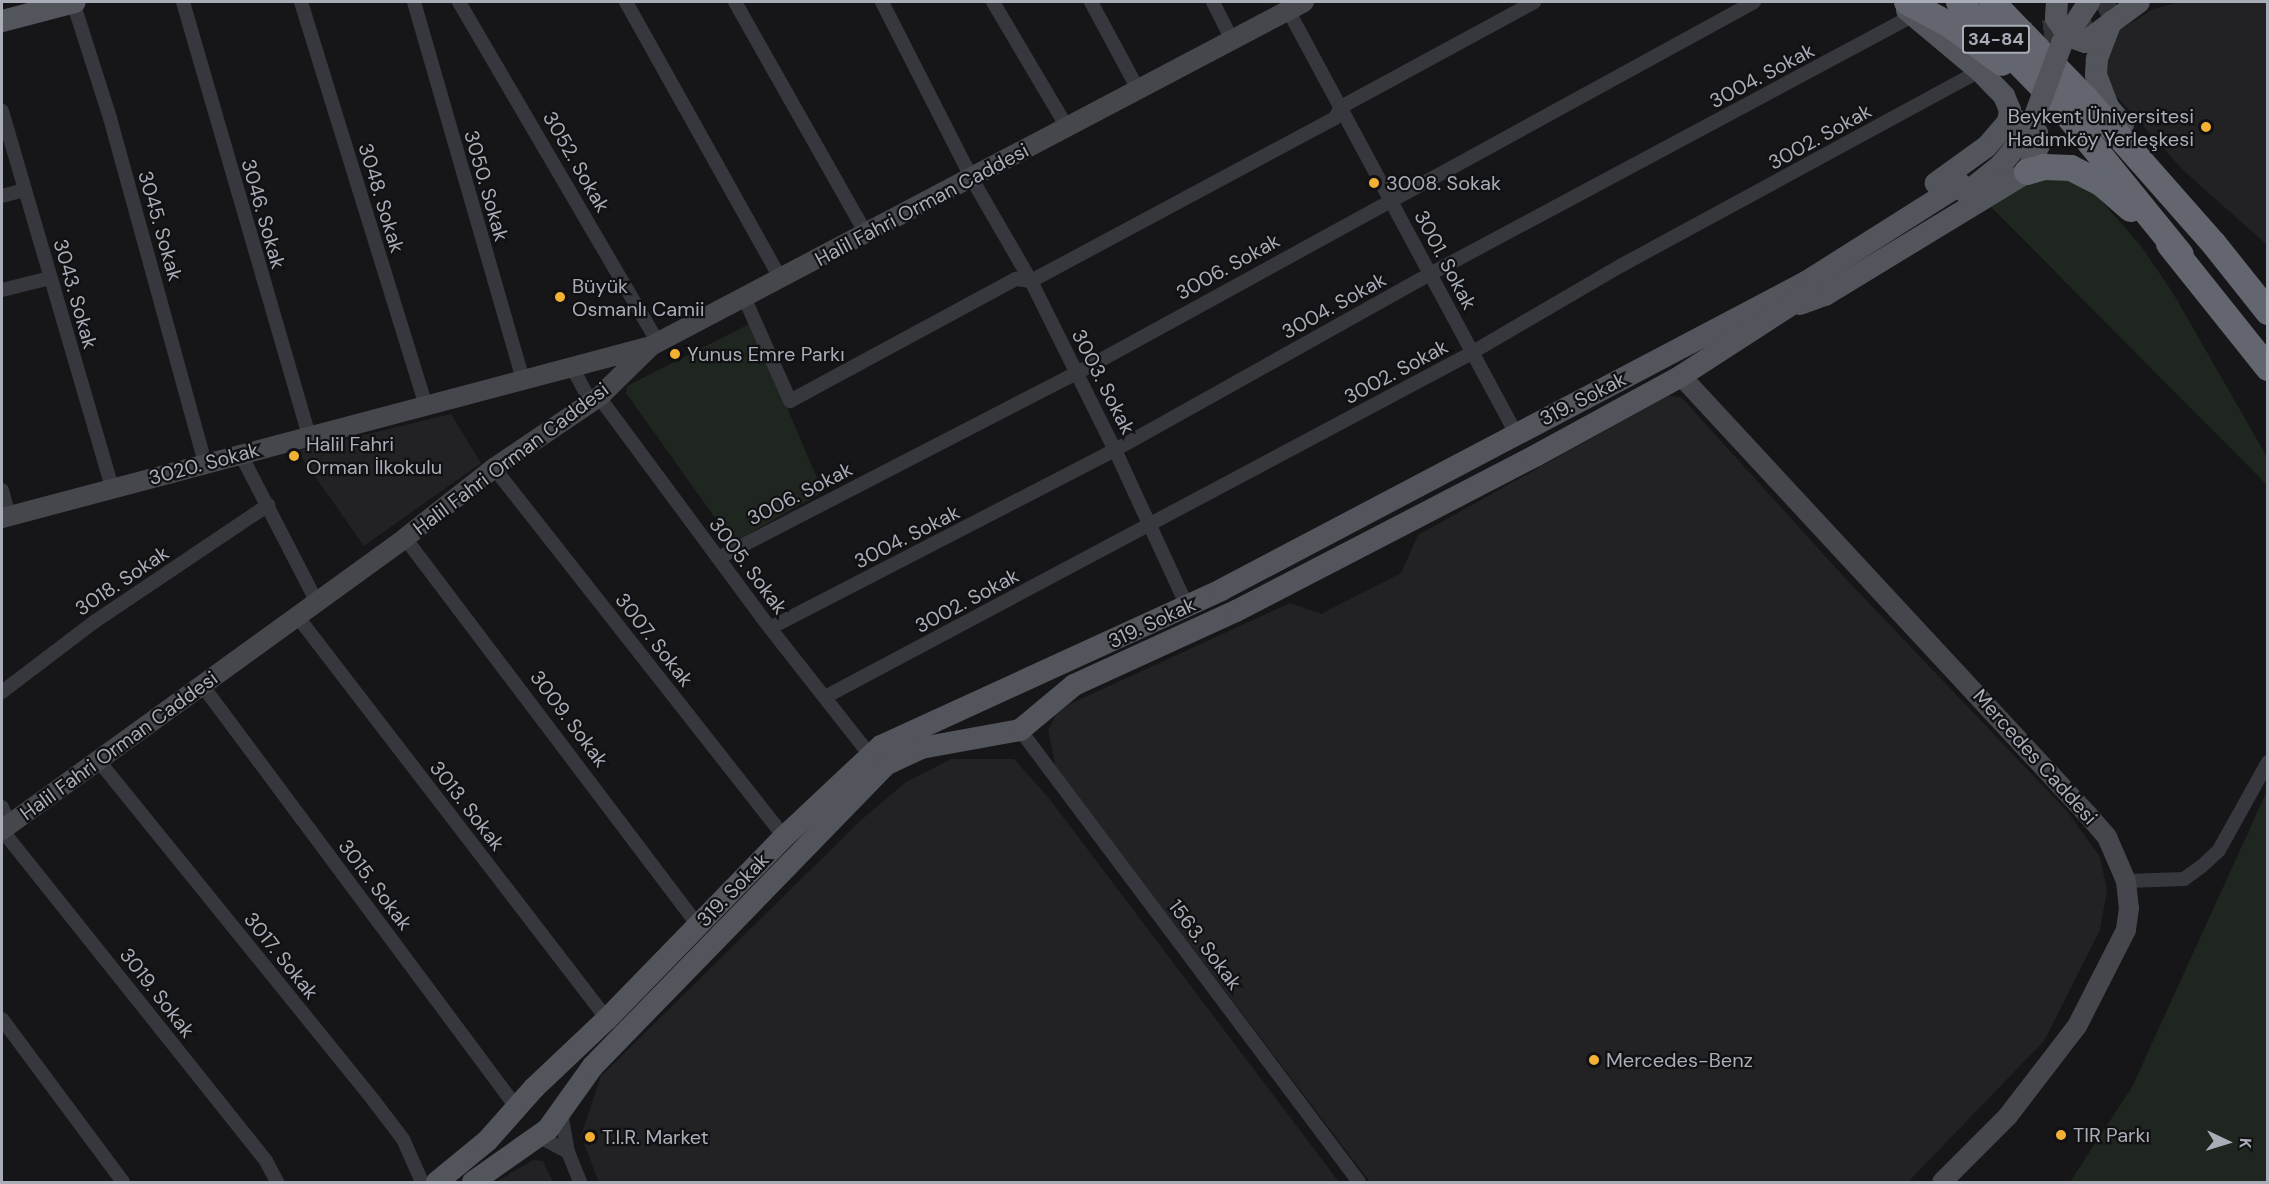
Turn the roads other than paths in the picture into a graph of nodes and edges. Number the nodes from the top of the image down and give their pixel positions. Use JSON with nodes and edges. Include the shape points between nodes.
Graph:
{"nodes":[{"id":1,"x":74,"y":2,"type":"edge"},
{"id":2,"x":183,"y":2,"type":"edge"},
{"id":3,"x":301,"y":2,"type":"edge"},
{"id":4,"x":414,"y":2,"type":"edge"},
{"id":5,"x":459,"y":2,"type":"edge"},
{"id":6,"x":626,"y":2,"type":"edge"},
{"id":7,"x":735,"y":2,"type":"edge"},
{"id":8,"x":882,"y":2,"type":"edge"},
{"id":9,"x":993,"y":2,"type":"edge"},
{"id":10,"x":1091,"y":2,"type":"edge"},
{"id":11,"x":1213,"y":2,"type":"edge"},
{"id":12,"x":1534,"y":2,"type":"edge"},
{"id":13,"x":1754,"y":2,"type":"edge"},
{"id":14,"x":1959,"y":2,"type":"edge"},
{"id":15,"x":1992,"y":2,"type":"edge"},
{"id":16,"x":2057,"y":2,"type":"edge"},
{"id":17,"x":2076,"y":2,"type":"edge"},
{"id":18,"x":2089,"y":2,"type":"edge"},
{"id":19,"x":2139,"y":2,"type":"edge"},
{"id":20,"x":1296,"y":6,"type":"edge"},
{"id":21,"x":1906,"y":6,"type":"edge"},
{"id":22,"x":2,"y":21,"type":"edge"},
{"id":23,"x":2111,"y":22,"type":"junction"},
{"id":24,"x":1232,"y":40,"type":"junction"},
{"id":25,"x":1980,"y":71,"type":"junction"},
{"id":26,"x":2032,"y":77,"type":"junction"},
{"id":27,"x":1138,"y":91,"type":"junction"},
{"id":28,"x":1341,"y":107,"type":"junction"},
{"id":29,"x":2,"y":111,"type":"edge"},
{"id":30,"x":2008,"y":122,"type":"junction"},
{"id":31,"x":1068,"y":129,"type":"junction"},
{"id":32,"x":2027,"y":172,"type":"junction"},
{"id":33,"x":972,"y":179,"type":"junction"},
{"id":34,"x":1964,"y":188,"type":"junction"},
{"id":35,"x":24,"y":190,"type":"junction"},
{"id":36,"x":2,"y":196,"type":"edge"},
{"id":37,"x":1390,"y":199,"type":"junction"},
{"id":38,"x":2189,"y":217,"type":"junction"},
{"id":39,"x":866,"y":234,"type":"junction"},
{"id":40,"x":2181,"y":255,"type":"junction"},
{"id":41,"x":1430,"y":274,"type":"junction"},
{"id":42,"x":50,"y":278,"type":"junction"},
{"id":43,"x":780,"y":278,"type":"junction"},
{"id":44,"x":1031,"y":281,"type":"junction"},
{"id":45,"x":2,"y":290,"type":"edge"},
{"id":46,"x":744,"y":297,"type":"junction"},
{"id":47,"x":1760,"y":305,"type":"junction"},
{"id":48,"x":1790,"y":307,"type":"junction"},
{"id":49,"x":2268,"y":312,"type":"edge"},
{"id":50,"x":654,"y":344,"type":"junction"},
{"id":51,"x":1471,"y":350,"type":"junction"},
{"id":52,"x":572,"y":367,"type":"junction"},
{"id":53,"x":2268,"y":368,"type":"edge"},
{"id":54,"x":1077,"y":373,"type":"junction"},
{"id":55,"x":1681,"y":376,"type":"junction"},
{"id":56,"x":524,"y":380,"type":"junction"},
{"id":57,"x":595,"y":400,"type":"junction"},
{"id":58,"x":426,"y":406,"type":"junction"},
{"id":59,"x":1516,"y":433,"type":"junction"},
{"id":60,"x":309,"y":437,"type":"junction"},
{"id":61,"x":1115,"y":450,"type":"junction"},
{"id":62,"x":241,"y":454,"type":"junction"},
{"id":63,"x":205,"y":463,"type":"junction"},
{"id":64,"x":494,"y":468,"type":"junction"},
{"id":65,"x":112,"y":488,"type":"junction"},
{"id":66,"x":2,"y":490,"type":"edge"},
{"id":67,"x":268,"y":506,"type":"junction"},
{"id":68,"x":5,"y":517,"type":"edge"},
{"id":69,"x":1151,"y":526,"type":"junction"},
{"id":70,"x":405,"y":538,"type":"junction"},
{"id":71,"x":718,"y":558,"type":"junction"},
{"id":72,"x":317,"y":602,"type":"junction"},
{"id":73,"x":1188,"y":608,"type":"junction"},
{"id":74,"x":297,"y":616,"type":"junction"},
{"id":75,"x":770,"y":628,"type":"junction"},
{"id":76,"x":1019,"y":684,"type":"junction"},
{"id":77,"x":202,"y":685,"type":"junction"},
{"id":78,"x":2,"y":692,"type":"edge"},
{"id":79,"x":994,"y":695,"type":"junction"},
{"id":80,"x":825,"y":697,"type":"junction"},
{"id":81,"x":1039,"y":716,"type":"junction"},
{"id":82,"x":1015,"y":732,"type":"junction"},
{"id":83,"x":870,"y":755,"type":"junction"},
{"id":84,"x":98,"y":760,"type":"junction"},
{"id":85,"x":2268,"y":762,"type":"edge"},
{"id":86,"x":4,"y":823,"type":"edge"},
{"id":87,"x":784,"y":837,"type":"junction"},
{"id":88,"x":2126,"y":881,"type":"junction"},
{"id":89,"x":698,"y":926,"type":"junction"},
{"id":90,"x":2,"y":1018,"type":"edge"},
{"id":91,"x":607,"y":1020,"type":"junction"},
{"id":92,"x":534,"y":1088,"type":"junction"},
{"id":93,"x":517,"y":1108,"type":"junction"},
{"id":94,"x":561,"y":1113,"type":"junction"},
{"id":95,"x":540,"y":1137,"type":"junction"},
{"id":96,"x":568,"y":1152,"type":"junction"},
{"id":97,"x":123,"y":1182,"type":"edge"},
{"id":98,"x":277,"y":1182,"type":"edge"},
{"id":99,"x":422,"y":1182,"type":"edge"},
{"id":100,"x":437,"y":1182,"type":"edge"},
{"id":101,"x":473,"y":1182,"type":"edge"},
{"id":102,"x":580,"y":1182,"type":"edge"},
{"id":103,"x":1359,"y":1182,"type":"edge"},
{"id":104,"x":1942,"y":1182,"type":"edge"}],
"edges":[{"from":1,"to":22,"type":"main road"},
{"from":1,"to":63,"type":"street","name":"3045. Sokak"},
{"from":2,"to":60,"type":"street","name":"3046. Sokak"},
{"from":3,"to":58,"type":"street","name":"3048. Sokak"},
{"from":4,"to":56,"type":"street","name":"3050. Sokak"},
{"from":5,"to":50,"type":"street","name":"3052. Sokak"},
{"from":6,"to":43,"type":"street"},
{"from":7,"to":39,"type":"street"},
{"from":8,"to":33,"type":"street","name":"3003. Sokak"},
{"from":9,"to":31,"type":"street"},
{"from":10,"to":27,"type":"street"},
{"from":11,"to":24,"type":"street"},
{"from":12,"to":28,"type":"street"},
{"from":13,"to":37,"type":"street","name":"3006. Sokak"},
{"from":14,"to":26,"type":"highway","number":"34-84"},
{"from":15,"to":38,"type":"highway","number":"34-84","via":[[2087,100]]},
{"from":16,"to":23,"type":"main road","via":[[2056,18],[2068,36],[2078,42],[2092,40]]},
{"from":17,"to":34,"type":"main road","via":[[2051,41],[2022,121]]},
{"from":18,"to":34,"type":"main road","bridge":true,"via":[[2062,43],[2030,129],[2001,165]]},
{"from":19,"to":23,"type":"main road"},
{"from":20,"to":24,"type":"main road","name":"Halil Fahri Orman Caddesi"},
{"from":20,"to":28,"type":"street","name":"3001. Sokak"},
{"from":21,"to":25,"type":"main road"},
{"from":21,"to":26,"type":"highway","via":[[1950,25],[2008,67]]},
{"from":21,"to":41,"type":"street","name":"3004. Sokak"},
{"from":23,"to":38,"type":"main road","via":[[2097,59],[2100,91],[2108,107],[2161,171]]},
{"from":24,"to":27,"type":"main road","name":"Halil Fahri Orman Caddesi"},
{"from":25,"to":30,"type":"main road","via":[[2004,96],[2010,110]]},
{"from":25,"to":51,"type":"street","name":"3002. Sokak"},
{"from":26,"to":40,"type":"highway","number":"34-84","via":[[2109,163]]},
{"from":27,"to":31,"type":"main road","name":"Halil Fahri Orman Caddesi"},
{"from":28,"to":37,"type":"street","name":"3001. Sokak"},
{"from":28,"to":44,"type":"street","via":[[1335,118]]},
{"from":29,"to":35,"type":"street","name":"3043. Sokak"},
{"from":30,"to":32,"type":"main road","via":[[2027,124],[2037,133],[2039,145]]},
{"from":30,"to":47,"type":"main road","via":[[1962,167],[1873,220]]},
{"from":31,"to":33,"type":"main road","name":"Halil Fahri Orman Caddesi"},
{"from":32,"to":40,"type":"highway","via":[[2057,166],[2086,175],[2113,192]]},
{"from":32,"to":48,"type":"main road","via":[[1825,295]]},
{"from":33,"to":39,"type":"main road","name":"Halil Fahri Orman Caddesi"},
{"from":33,"to":44,"type":"street","name":"3003. Sokak"},
{"from":34,"to":47,"type":"main road","name":"319. Sokak"},
{"from":34,"to":48,"type":"main road","name":"319. Sokak"},
{"from":35,"to":36,"type":"street"},
{"from":35,"to":42,"type":"street","name":"3043. Sokak"},
{"from":37,"to":41,"type":"street","name":"3001. Sokak"},
{"from":37,"to":54,"type":"street","name":"3006. Sokak"},
{"from":38,"to":49,"type":"highway"},
{"from":39,"to":43,"type":"main road","name":"Halil Fahri Orman Caddesi"},
{"from":40,"to":53,"type":"highway"},
{"from":41,"to":51,"type":"street","name":"3001. Sokak"},
{"from":41,"to":61,"type":"street","name":"3004. Sokak"},
{"from":42,"to":45,"type":"street"},
{"from":42,"to":65,"type":"street","name":"3043. Sokak"},
{"from":43,"to":46,"type":"main road","name":"Halil Fahri Orman Caddesi"},
{"from":44,"to":46,"type":"street","via":[[1016,279],[790,401]]},
{"from":44,"to":54,"type":"street","name":"3003. Sokak"},
{"from":46,"to":50,"type":"main road","name":"Halil Fahri Orman Caddesi"},
{"from":47,"to":59,"type":"main road","name":"319. Sokak"},
{"from":48,"to":55,"type":"main road","name":"319. Sokak"},
{"from":50,"to":52,"type":"main road","name":"3020. Sokak"},
{"from":50,"to":57,"type":"main road","name":"Halil Fahri Orman Caddesi"},
{"from":51,"to":59,"type":"street","name":"3001. Sokak"},
{"from":51,"to":69,"type":"street","name":"3002. Sokak"},
{"from":52,"to":56,"type":"main road","name":"3020. Sokak"},
{"from":52,"to":57,"type":"street","name":"3005. Sokak"},
{"from":54,"to":61,"type":"street","name":"3003. Sokak"},
{"from":54,"to":71,"type":"street","name":"3006. Sokak"},
{"from":55,"to":81,"type":"main road","name":"319. Sokak","via":[[1236,611],[1074,685]]},
{"from":55,"to":88,"type":"main road","name":"Mercedes Caddesi","via":[[2088,815],[2107,837]]},
{"from":56,"to":58,"type":"main road","name":"3020. Sokak"},
{"from":57,"to":64,"type":"main road","name":"Halil Fahri Orman Caddesi"},
{"from":57,"to":71,"type":"street","name":"3005. Sokak"},
{"from":58,"to":60,"type":"main road","name":"3020. Sokak"},
{"from":59,"to":73,"type":"main road","name":"319. Sokak"},
{"from":60,"to":62,"type":"main road","name":"3020. Sokak"},
{"from":61,"to":69,"type":"street","name":"3003. Sokak"},
{"from":61,"to":75,"type":"street","name":"3004. Sokak"},
{"from":62,"to":63,"type":"main road","name":"3020. Sokak"},
{"from":62,"to":67,"type":"street"},
{"from":63,"to":65,"type":"main road","name":"3020. Sokak"},
{"from":64,"to":70,"type":"main road","name":"Halil Fahri Orman Caddesi"},
{"from":64,"to":87,"type":"street","name":"3007. Sokak"},
{"from":65,"to":68,"type":"main road","name":"3020. Sokak"},
{"from":66,"to":68,"type":"street"},
{"from":67,"to":72,"type":"street"},
{"from":67,"to":78,"type":"street","name":"3018. Sokak","via":[[94,622]]},
{"from":69,"to":73,"type":"street","name":"3003. Sokak"},
{"from":69,"to":80,"type":"street","name":"3002. Sokak"},
{"from":70,"to":72,"type":"main road","name":"Halil Fahri Orman Caddesi"},
{"from":70,"to":89,"type":"street","name":"3009. Sokak"},
{"from":71,"to":75,"type":"street","name":"3005. Sokak"},
{"from":72,"to":74,"type":"main road","name":"Halil Fahri Orman Caddesi"},
{"from":73,"to":76,"type":"main road","name":"319. Sokak"},
{"from":74,"to":77,"type":"main road","name":"Halil Fahri Orman Caddesi"},
{"from":74,"to":91,"type":"street","name":"3013. Sokak"},
{"from":75,"to":80,"type":"street","name":"3005. Sokak"},
{"from":76,"to":79,"type":"main road","name":"319. Sokak"},
{"from":76,"to":81,"type":"main road","via":[[1032,692]]},
{"from":77,"to":84,"type":"main road","name":"Halil Fahri Orman Caddesi"},
{"from":77,"to":93,"type":"street","name":"3015. Sokak"},
{"from":79,"to":82,"type":"main road","via":[[990,721]]},
{"from":79,"to":83,"type":"main road","name":"319. Sokak","via":[[881,746]]},
{"from":80,"to":83,"type":"street","name":"3005. Sokak"},
{"from":81,"to":82,"type":"main road","name":"319. Sokak"},
{"from":82,"to":94,"type":"main road","name":"319. Sokak","via":[[921,748],[887,764],[593,1066]]},
{"from":82,"to":103,"type":"street","name":"1563. Sokak"},
{"from":83,"to":87,"type":"main road","name":"319. Sokak"},
{"from":84,"to":86,"type":"main road","name":"Halil Fahri Orman Caddesi"},
{"from":84,"to":99,"type":"street","name":"3017. Sokak","via":[[374,1101],[403,1139]]},
{"from":85,"to":88,"type":"street","via":[[2219,850],[2202,866],[2184,879]]},
{"from":86,"to":98,"type":"street","name":"3019. Sokak","via":[[266,1161]]},
{"from":87,"to":89,"type":"main road","name":"319. Sokak"},
{"from":88,"to":104,"type":"main road","name":"Mercedes Caddesi","via":[[2126,930],[2077,1026],[2008,1116]]},
{"from":89,"to":91,"type":"main road","name":"319. Sokak"},
{"from":90,"to":97,"type":"street"},
{"from":91,"to":92,"type":"main road","name":"319. Sokak"},
{"from":92,"to":93,"type":"main road","name":"319. Sokak"},
{"from":92,"to":94,"type":"main road","via":[[551,1092]]},
{"from":93,"to":95,"type":"main road","via":[[522,1125]]},
{"from":93,"to":100,"type":"main road","name":"319. Sokak","via":[[487,1141]]},
{"from":94,"to":95,"type":"main road","name":"319. Sokak"},
{"from":94,"to":96,"type":"street"},
{"from":95,"to":96,"type":"street"},
{"from":95,"to":101,"type":"main road","name":"319. Sokak"},
{"from":96,"to":102,"type":"street"}]}
